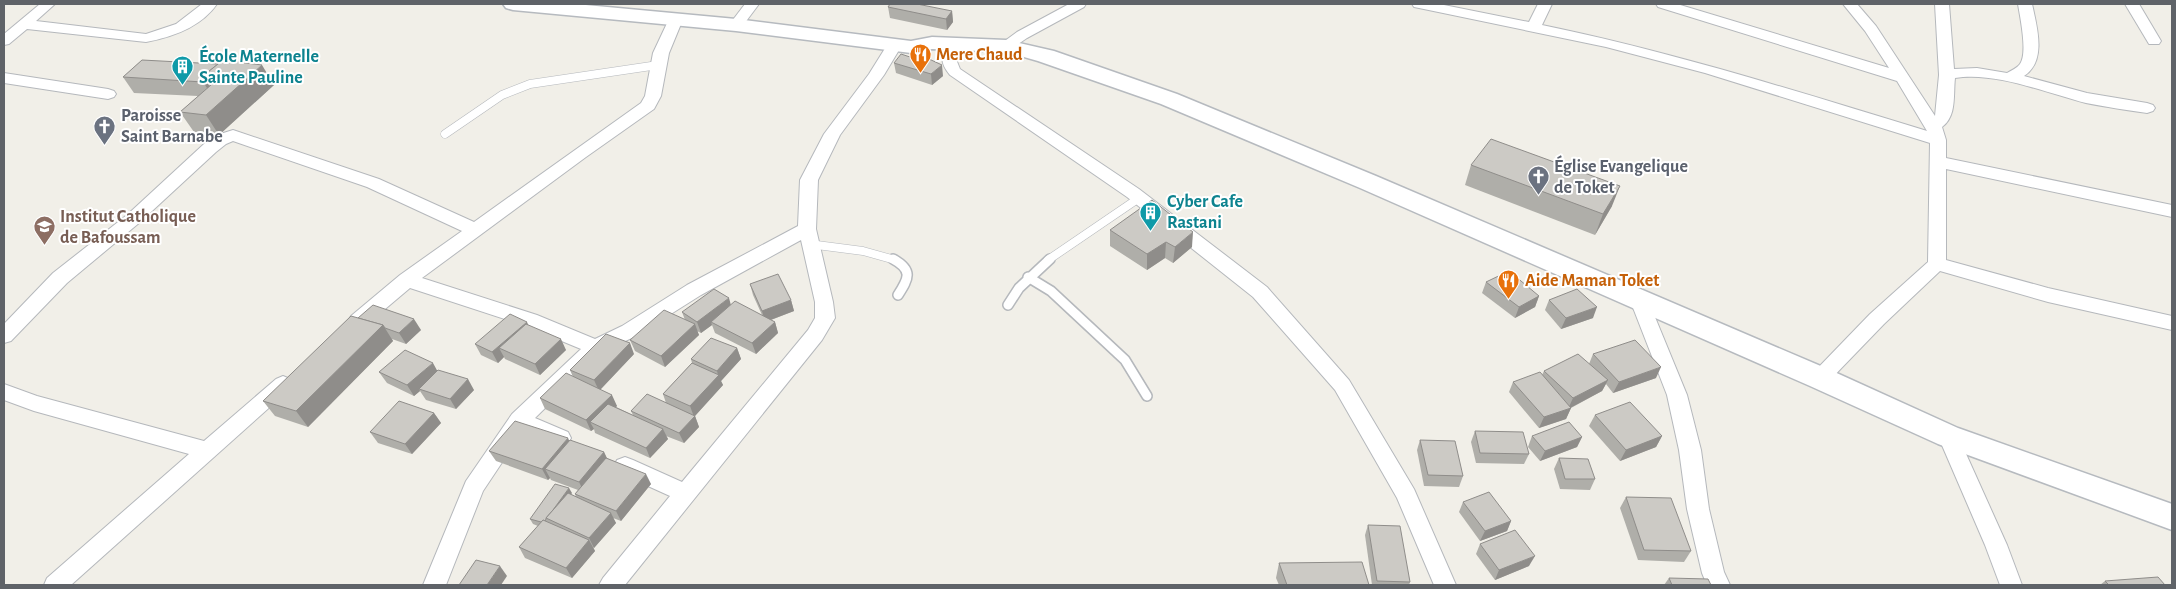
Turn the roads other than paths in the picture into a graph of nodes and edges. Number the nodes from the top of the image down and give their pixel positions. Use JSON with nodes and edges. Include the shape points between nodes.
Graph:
{"nodes":[{"id":1,"x":48,"y":4,"type":"edge"},
{"id":2,"x":210,"y":4,"type":"edge"},
{"id":3,"x":513,"y":4,"type":"edge"},
{"id":4,"x":1079,"y":4,"type":"edge"},
{"id":5,"x":1420,"y":4,"type":"edge"},
{"id":6,"x":1545,"y":4,"type":"edge"},
{"id":7,"x":1668,"y":4,"type":"edge"},
{"id":8,"x":1850,"y":4,"type":"edge"},
{"id":9,"x":1942,"y":4,"type":"edge"},
{"id":10,"x":2026,"y":4,"type":"edge"},
{"id":11,"x":2132,"y":4,"type":"edge"},
{"id":12,"x":680,"y":12,"type":"edge"},
{"id":13,"x":745,"y":14,"type":"edge"},
{"id":14,"x":22,"y":24,"type":"junction"},
{"id":15,"x":1534,"y":27,"type":"junction"},
{"id":16,"x":4,"y":41,"type":"edge"},
{"id":17,"x":2154,"y":41,"type":"dead end"},
{"id":18,"x":943,"y":44,"type":"junction"},
{"id":19,"x":894,"y":45,"type":"junction"},
{"id":20,"x":1006,"y":46,"type":"junction"},
{"id":21,"x":658,"y":65,"type":"junction"},
{"id":22,"x":1947,"y":75,"type":"junction"},
{"id":23,"x":1901,"y":77,"type":"junction"},
{"id":24,"x":4,"y":78,"type":"edge"},
{"id":25,"x":2007,"y":78,"type":"junction"},
{"id":26,"x":108,"y":94,"type":"dead end"},
{"id":27,"x":2147,"y":108,"type":"dead end"},
{"id":28,"x":1936,"y":132,"type":"junction"},
{"id":29,"x":445,"y":134,"type":"dead end"},
{"id":30,"x":1939,"y":162,"type":"junction"},
{"id":31,"x":1139,"y":198,"type":"junction"},
{"id":32,"x":2172,"y":211,"type":"edge"},
{"id":33,"x":475,"y":230,"type":"junction"},
{"id":34,"x":808,"y":236,"type":"junction"},
{"id":35,"x":1937,"y":264,"type":"junction"},
{"id":36,"x":1028,"y":277,"type":"junction"},
{"id":37,"x":407,"y":280,"type":"junction"},
{"id":38,"x":898,"y":295,"type":"dead end"},
{"id":39,"x":1639,"y":300,"type":"junction"},
{"id":40,"x":1008,"y":305,"type":"dead end"},
{"id":41,"x":2172,"y":323,"type":"edge"},
{"id":42,"x":348,"y":330,"type":"edge"},
{"id":43,"x":4,"y":336,"type":"edge"},
{"id":44,"x":596,"y":346,"type":"junction"},
{"id":45,"x":296,"y":373,"type":"edge"},
{"id":46,"x":1820,"y":378,"type":"junction"},
{"id":47,"x":4,"y":392,"type":"edge"},
{"id":48,"x":1147,"y":396,"type":"dead end"},
{"id":49,"x":519,"y":420,"type":"junction"},
{"id":50,"x":1948,"y":436,"type":"junction"},
{"id":51,"x":580,"y":447,"type":"edge"},
{"id":52,"x":207,"y":450,"type":"junction"},
{"id":53,"x":606,"y":458,"type":"edge"},
{"id":54,"x":686,"y":493,"type":"junction"},
{"id":55,"x":2172,"y":517,"type":"edge"},
{"id":56,"x":55,"y":585,"type":"edge"},
{"id":57,"x":435,"y":585,"type":"edge"},
{"id":58,"x":610,"y":585,"type":"edge"},
{"id":59,"x":1445,"y":585,"type":"edge"},
{"id":60,"x":1719,"y":585,"type":"edge"},
{"id":61,"x":2011,"y":585,"type":"edge"}],
"edges":[{"from":1,"to":14,"type":"street"},
{"from":2,"to":14,"type":"street","via":[[178,29],[146,38]]},
{"from":3,"to":12,"type":"street"},
{"from":4,"to":20,"type":"street"},
{"from":5,"to":15,"type":"street"},
{"from":6,"to":15,"type":"street"},
{"from":7,"to":23,"type":"street"},
{"from":8,"to":23,"type":"street","via":[[1871,28]]},
{"from":9,"to":22,"type":"street"},
{"from":10,"to":25,"type":"street","via":[[2030,58],[2026,67]]},
{"from":11,"to":17,"type":"street"},
{"from":12,"to":13,"type":"street"},
{"from":12,"to":21,"type":"street"},
{"from":13,"to":18,"type":"street","via":[[916,34]]},
{"from":13,"to":19,"type":"street"},
{"from":14,"to":16,"type":"street"},
{"from":15,"to":28,"type":"street","via":[[1607,42]]},
{"from":18,"to":19,"type":"street"},
{"from":18,"to":20,"type":"street"},
{"from":18,"to":31,"type":"street","via":[[948,65],[955,72]]},
{"from":19,"to":34,"type":"street","via":[[832,134],[809,180]]},
{"from":20,"to":39,"type":"street","via":[[1046,56],[1169,98]]},
{"from":21,"to":29,"type":"lane","via":[[530,84],[502,95]]},
{"from":21,"to":33,"type":"street","via":[[648,106]]},
{"from":22,"to":25,"type":"street","via":[[1958,71]]},
{"from":22,"to":28,"type":"street","via":[[1944,115]]},
{"from":23,"to":28,"type":"street"},
{"from":24,"to":26,"type":"street"},
{"from":25,"to":27,"type":"street","via":[[2081,97]]},
{"from":28,"to":30,"type":"street"},
{"from":30,"to":32,"type":"street"},
{"from":30,"to":35,"type":"street"},
{"from":31,"to":36,"type":"lane","via":[[1056,254]]},
{"from":31,"to":59,"type":"street","via":[[1260,292],[1342,385],[1406,495]]},
{"from":33,"to":37,"type":"street"},
{"from":33,"to":43,"type":"street","via":[[373,182],[232,135],[210,148],[134,219],[60,278]]},
{"from":34,"to":38,"type":"lane","via":[[893,257],[907,271],[906,282]]},
{"from":34,"to":44,"type":"street","via":[[694,290],[629,331]]},
{"from":34,"to":54,"type":"street","via":[[825,318],[815,335]]},
{"from":35,"to":41,"type":"street","via":[[2048,295]]},
{"from":35,"to":46,"type":"street"},
{"from":36,"to":40,"type":"lane"},
{"from":36,"to":48,"type":"lane","via":[[1051,291],[1125,360]]},
{"from":37,"to":42,"type":"street"},
{"from":37,"to":44,"type":"street","via":[[530,320]]},
{"from":39,"to":46,"type":"street"},
{"from":39,"to":60,"type":"street","via":[[1677,395],[1690,450],[1698,509],[1713,573]]},
{"from":44,"to":49,"type":"street"},
{"from":45,"to":52,"type":"street"},
{"from":46,"to":50,"type":"street"},
{"from":47,"to":52,"type":"street"},
{"from":49,"to":51,"type":"street"},
{"from":49,"to":57,"type":"street","via":[[474,487]]},
{"from":50,"to":55,"type":"street"},
{"from":50,"to":61,"type":"street"},
{"from":52,"to":56,"type":"street"},
{"from":53,"to":54,"type":"street"},
{"from":54,"to":58,"type":"street"}]}
